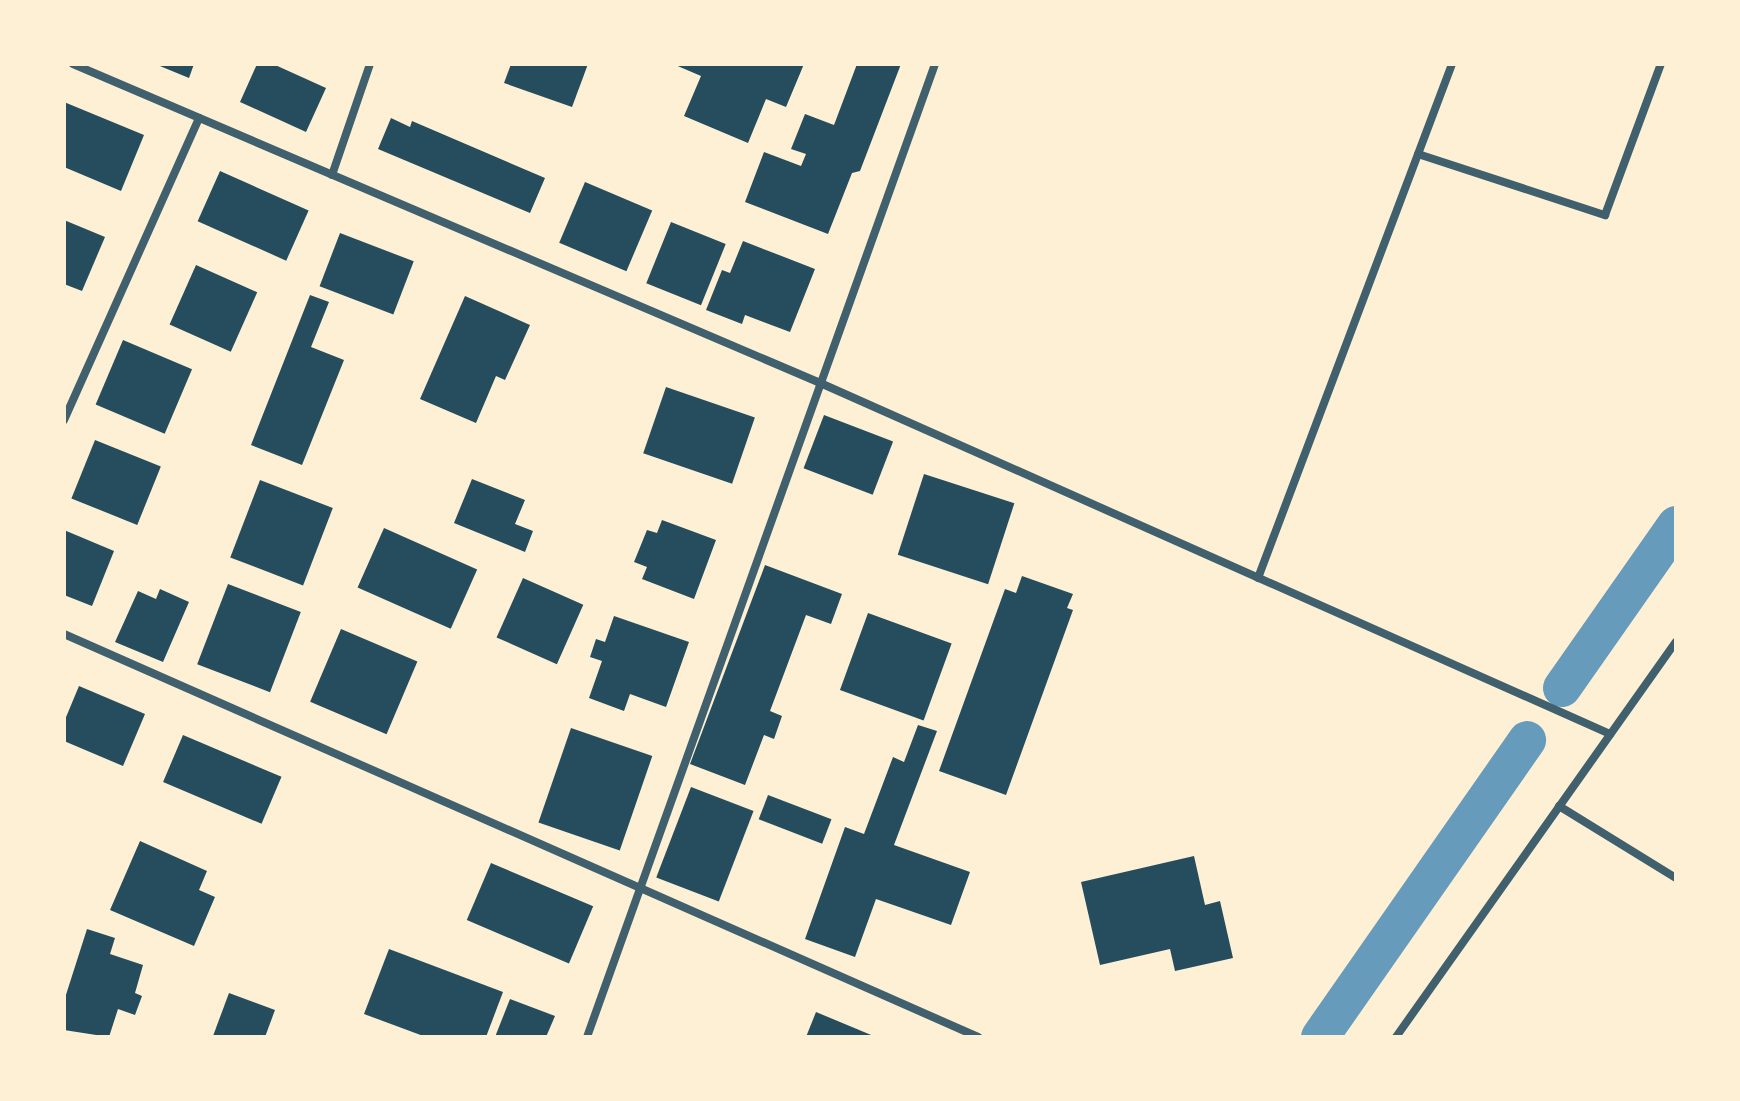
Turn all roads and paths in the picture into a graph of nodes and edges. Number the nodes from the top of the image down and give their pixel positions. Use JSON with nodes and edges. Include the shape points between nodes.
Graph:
{"nodes":[{"id":1,"x":73,"y":64,"type":"edge"},
{"id":2,"x":370,"y":64,"type":"edge"},
{"id":3,"x":935,"y":64,"type":"edge"},
{"id":4,"x":1452,"y":64,"type":"edge"},
{"id":5,"x":1661,"y":64,"type":"edge"},
{"id":6,"x":199,"y":118,"type":"junction"},
{"id":7,"x":1418,"y":154,"type":"junction"},
{"id":8,"x":332,"y":175,"type":"junction"},
{"id":9,"x":818,"y":382,"type":"junction"},
{"id":10,"x":64,"y":420,"type":"edge"},
{"id":11,"x":1258,"y":578,"type":"junction"},
{"id":12,"x":64,"y":634,"type":"edge"},
{"id":13,"x":1676,"y":642,"type":"edge"},
{"id":14,"x":1610,"y":734,"type":"junction"},
{"id":15,"x":1559,"y":806,"type":"junction"},
{"id":16,"x":1676,"y":878,"type":"edge"},
{"id":17,"x":637,"y":890,"type":"junction"},
{"id":18,"x":587,"y":1037,"type":"edge"},
{"id":19,"x":978,"y":1037,"type":"edge"},
{"id":20,"x":1396,"y":1037,"type":"edge"}],
"edges":[{"from":1,"to":6,"type":"street"},
{"from":2,"to":8,"type":"street"},
{"from":3,"to":9,"type":"street"},
{"from":4,"to":7,"type":"street"},
{"from":5,"to":7,"type":"street","via":[[1605,215]]},
{"from":6,"to":8,"type":"street"},
{"from":6,"to":10,"type":"street"},
{"from":7,"to":11,"type":"street"},
{"from":8,"to":9,"type":"street"},
{"from":9,"to":11,"type":"street"},
{"from":9,"to":17,"type":"street"},
{"from":11,"to":14,"type":"street"},
{"from":12,"to":17,"type":"street"},
{"from":13,"to":14,"type":"street"},
{"from":14,"to":15,"type":"street"},
{"from":15,"to":16,"type":"street"},
{"from":15,"to":20,"type":"street"},
{"from":17,"to":18,"type":"street"},
{"from":17,"to":19,"type":"street"}]}
